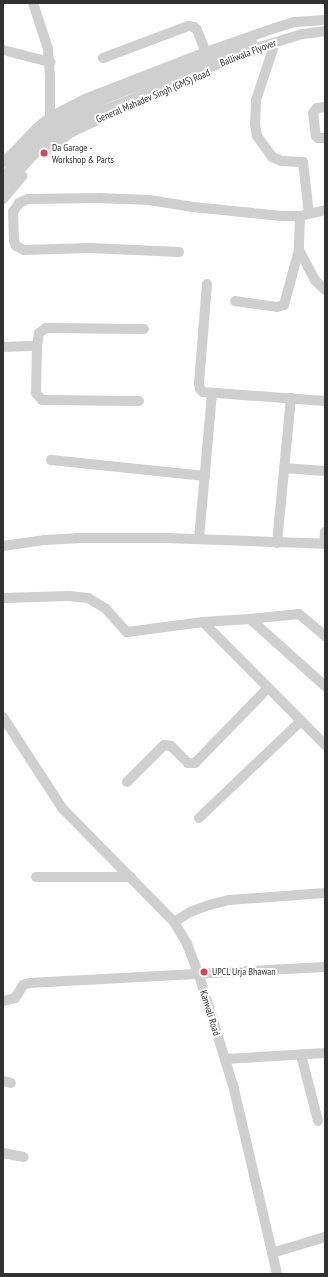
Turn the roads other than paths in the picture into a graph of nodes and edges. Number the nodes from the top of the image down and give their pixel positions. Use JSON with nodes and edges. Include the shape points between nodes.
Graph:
{"nodes":[{"id":1,"x":34,"y":3,"type":"edge"},
{"id":2,"x":325,"y":20,"type":"edge"},
{"id":3,"x":312,"y":27,"type":"junction"},
{"id":4,"x":300,"y":30,"type":"junction"},
{"id":5,"x":325,"y":31,"type":"edge"},
{"id":6,"x":273,"y":49,"type":"junction"},
{"id":7,"x":3,"y":50,"type":"edge"},
{"id":8,"x":206,"y":52,"type":"junction"},
{"id":9,"x":103,"y":58,"type":"dead end"},
{"id":10,"x":50,"y":62,"type":"junction"},
{"id":11,"x":325,"y":107,"type":"edge"},
{"id":12,"x":50,"y":118,"type":"junction"},
{"id":13,"x":325,"y":138,"type":"edge"},
{"id":14,"x":3,"y":163,"type":"edge"},
{"id":15,"x":3,"y":178,"type":"edge"},
{"id":16,"x":3,"y":188,"type":"edge"},
{"id":17,"x":3,"y":199,"type":"edge"},
{"id":18,"x":325,"y":210,"type":"edge"},
{"id":19,"x":305,"y":215,"type":"junction"},
{"id":20,"x":299,"y":250,"type":"junction"},
{"id":21,"x":179,"y":252,"type":"dead end"},
{"id":22,"x":207,"y":284,"type":"dead end"},
{"id":23,"x":325,"y":290,"type":"edge"},
{"id":24,"x":236,"y":301,"type":"dead end"},
{"id":25,"x":144,"y":329,"type":"dead end"},
{"id":26,"x":37,"y":346,"type":"junction"},
{"id":27,"x":3,"y":347,"type":"edge"},
{"id":28,"x":212,"y":394,"type":"junction"},
{"id":29,"x":291,"y":398,"type":"junction"},
{"id":30,"x":139,"y":401,"type":"dead end"},
{"id":31,"x":325,"y":401,"type":"edge"},
{"id":32,"x":51,"y":460,"type":"dead end"},
{"id":33,"x":284,"y":468,"type":"junction"},
{"id":34,"x":325,"y":471,"type":"edge"},
{"id":35,"x":205,"y":476,"type":"junction"},
{"id":36,"x":325,"y":532,"type":"edge"},
{"id":37,"x":199,"y":539,"type":"junction"},
{"id":38,"x":277,"y":543,"type":"junction"},
{"id":39,"x":324,"y":544,"type":"edge"},
{"id":40,"x":3,"y":546,"type":"edge"},
{"id":41,"x":3,"y":598,"type":"edge"},
{"id":42,"x":250,"y":619,"type":"junction"},
{"id":43,"x":203,"y":622,"type":"junction"},
{"id":44,"x":325,"y":636,"type":"edge"},
{"id":45,"x":325,"y":686,"type":"edge"},
{"id":46,"x":268,"y":688,"type":"junction"},
{"id":47,"x":3,"y":717,"type":"edge"},
{"id":48,"x":301,"y":721,"type":"junction"},
{"id":49,"x":325,"y":745,"type":"edge"},
{"id":50,"x":126,"y":782,"type":"dead end"},
{"id":51,"x":199,"y":818,"type":"dead end"},
{"id":52,"x":36,"y":877,"type":"dead end"},
{"id":53,"x":131,"y":877,"type":"junction"},
{"id":54,"x":325,"y":893,"type":"edge"},
{"id":55,"x":174,"y":922,"type":"junction"},
{"id":56,"x":325,"y":967,"type":"edge"},
{"id":57,"x":199,"y":975,"type":"junction"},
{"id":58,"x":3,"y":1001,"type":"edge"},
{"id":59,"x":325,"y":1054,"type":"edge"},
{"id":60,"x":301,"y":1055,"type":"junction"},
{"id":61,"x":225,"y":1059,"type":"junction"},
{"id":62,"x":318,"y":1121,"type":"dead end"},
{"id":63,"x":3,"y":1153,"type":"edge"},
{"id":64,"x":24,"y":1158,"type":"dead end"},
{"id":65,"x":325,"y":1237,"type":"edge"},
{"id":66,"x":272,"y":1253,"type":"junction"},
{"id":67,"x":277,"y":1274,"type":"edge"}],
"edges":[{"from":1,"to":10,"type":"street"},
{"from":2,"to":3,"type":"street"},
{"from":3,"to":4,"type":"street","name":"Balliwala Flyover"},
{"from":3,"to":5,"type":"street","name":"General Mahadev Singh (GMS) Road"},
{"from":3,"to":6,"type":"street","name":"General Mahadev Singh (GMS) Road","via":[[300,40]]},
{"from":3,"to":8,"type":"street","name":"General Mahadev Singh (GMS) Road","via":[[296,22]]},
{"from":4,"to":15,"type":"street","name":"Balliwala Flyover","via":[[114,96],[74,113],[51,127],[30,146]]},
{"from":4,"to":16,"type":"street","name":"Balliwala Flyover","via":[[68,125],[39,149]]},
{"from":6,"to":17,"type":"street","name":"General Mahadev Singh (GMS) Road","via":[[221,68],[72,132],[53,144]]},
{"from":6,"to":19,"type":"street","via":[[256,100],[257,136],[272,157],[282,161],[303,162]]},
{"from":7,"to":10,"type":"street"},
{"from":8,"to":9,"type":"street","via":[[197,30],[188,26]]},
{"from":8,"to":12,"type":"street","name":"General Mahadev Singh (GMS) Road","via":[[86,99]]},
{"from":10,"to":12,"type":"street"},
{"from":11,"to":13,"type":"street","via":[[317,108],[313,113],[316,136]]},
{"from":12,"to":14,"type":"street","name":"General Mahadev Singh (GMS) Road"},
{"from":18,"to":19,"type":"street"},
{"from":19,"to":20,"type":"street"},
{"from":19,"to":21,"type":"street","via":[[192,207],[149,200],[99,198],[28,199],[19,203],[14,212],[14,241],[16,246],[24,250],[90,248]]},
{"from":20,"to":23,"type":"street","via":[[315,280]]},
{"from":20,"to":24,"type":"street","via":[[284,305],[277,307]]},
{"from":22,"to":28,"type":"street","via":[[199,383],[203,392]]},
{"from":25,"to":26,"type":"street","via":[[46,328],[39,333]]},
{"from":26,"to":27,"type":"street"},
{"from":26,"to":30,"type":"street","via":[[36,393],[42,400]]},
{"from":28,"to":29,"type":"street"},
{"from":28,"to":35,"type":"street"},
{"from":29,"to":31,"type":"street"},
{"from":29,"to":33,"type":"street"},
{"from":32,"to":35,"type":"street"},
{"from":33,"to":34,"type":"street"},
{"from":33,"to":38,"type":"street"},
{"from":35,"to":37,"type":"street"},
{"from":36,"to":39,"type":"street"},
{"from":37,"to":38,"type":"street"},
{"from":37,"to":40,"type":"street","via":[[77,538]]},
{"from":38,"to":39,"type":"street"},
{"from":41,"to":43,"type":"street","via":[[88,598],[106,609],[127,632]]},
{"from":42,"to":43,"type":"street"},
{"from":42,"to":44,"type":"street","via":[[299,614]]},
{"from":42,"to":45,"type":"street"},
{"from":43,"to":46,"type":"street"},
{"from":46,"to":48,"type":"street"},
{"from":46,"to":50,"type":"street","via":[[195,763],[188,763],[171,746],[164,745]]},
{"from":47,"to":53,"type":"street","name":"Kanwali Road","via":[[62,808]]},
{"from":48,"to":49,"type":"street"},
{"from":48,"to":51,"type":"street"},
{"from":52,"to":53,"type":"street"},
{"from":53,"to":55,"type":"street","name":"Kanwali Road"},
{"from":54,"to":55,"type":"street","via":[[229,900],[209,904]]},
{"from":55,"to":57,"type":"street","name":"Kanwali Road","via":[[187,944]]},
{"from":56,"to":57,"type":"street"},
{"from":57,"to":58,"type":"street","via":[[29,983],[23,985],[15,998]]},
{"from":57,"to":61,"type":"street","name":"Kanwali Road"},
{"from":59,"to":60,"type":"street"},
{"from":60,"to":61,"type":"street"},
{"from":60,"to":62,"type":"street"},
{"from":61,"to":66,"type":"street","name":"Kanwali Road"},
{"from":63,"to":64,"type":"street"},
{"from":65,"to":66,"type":"street"},
{"from":66,"to":67,"type":"street","name":"Kanwali Road"}]}
